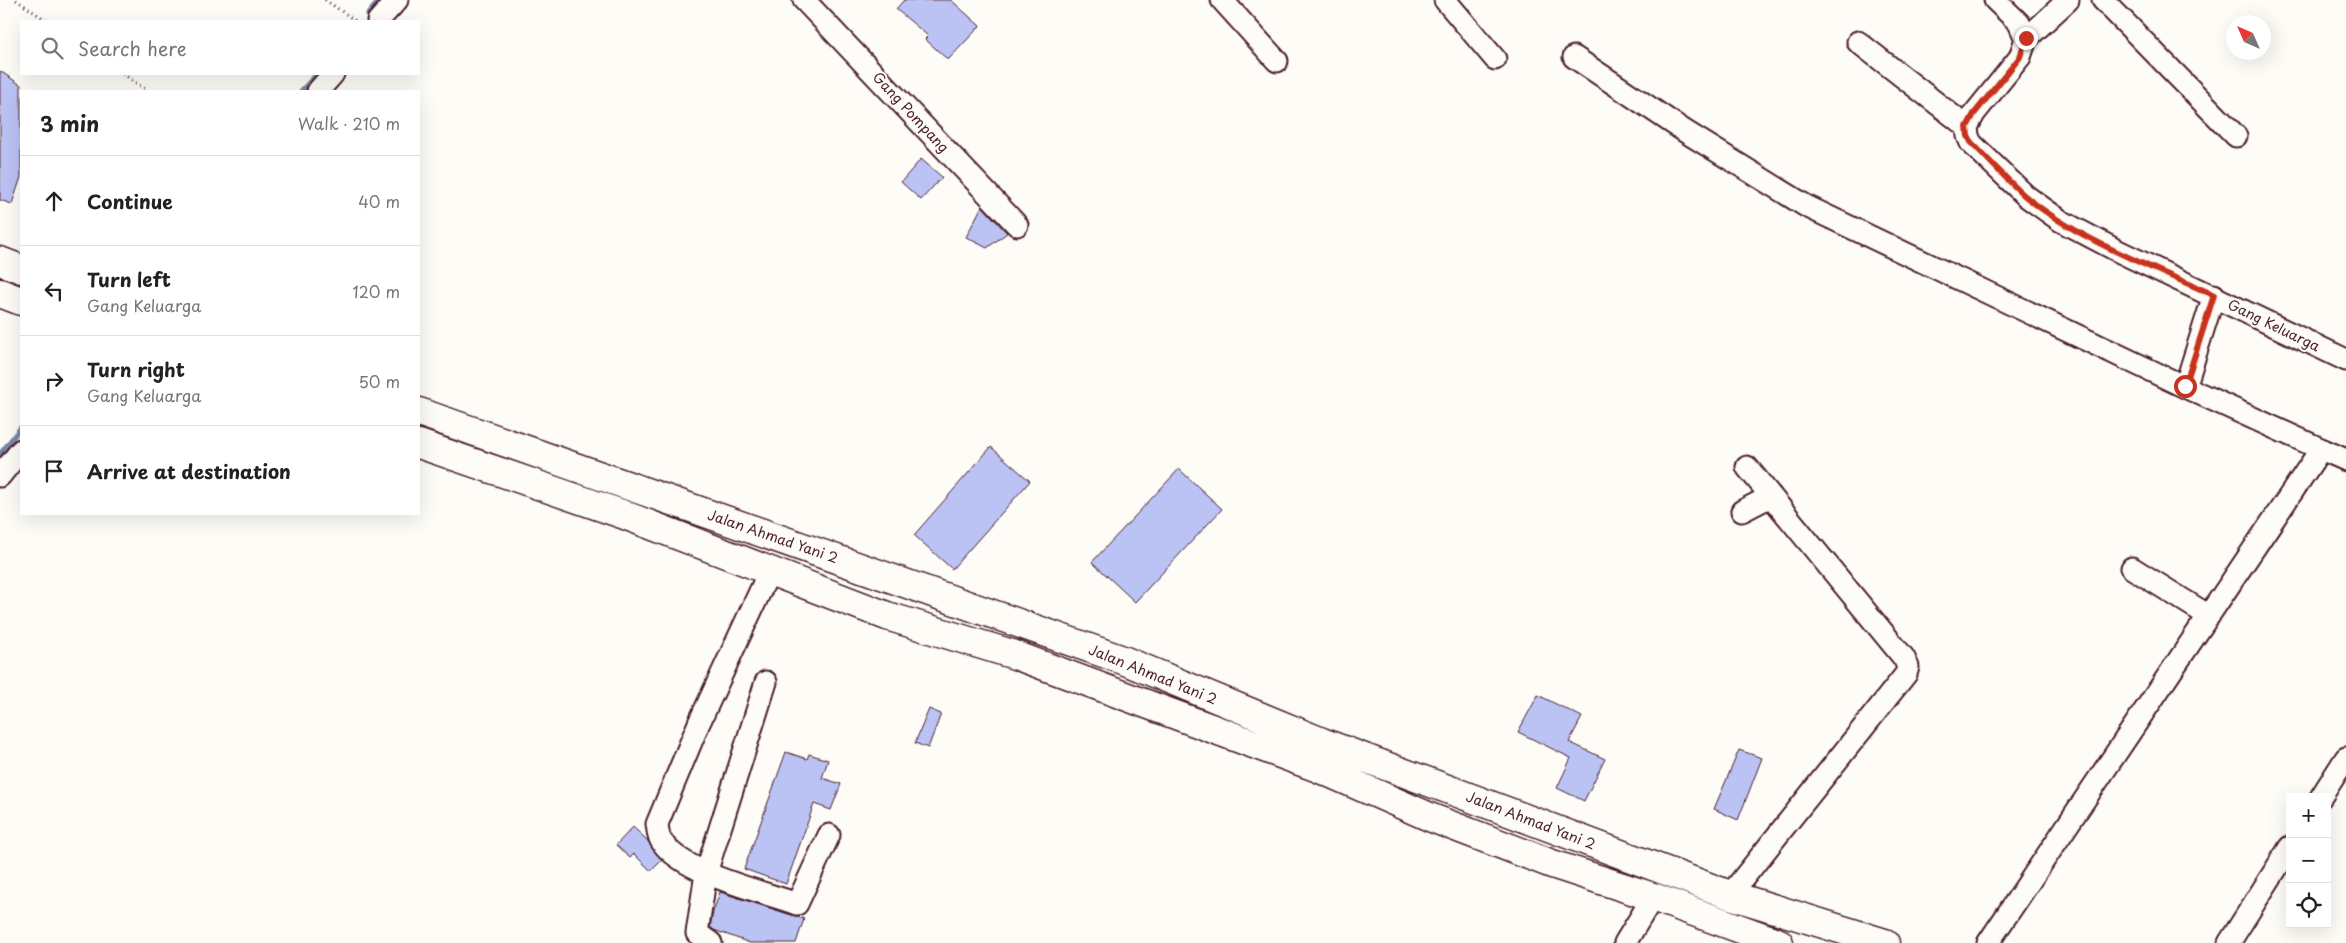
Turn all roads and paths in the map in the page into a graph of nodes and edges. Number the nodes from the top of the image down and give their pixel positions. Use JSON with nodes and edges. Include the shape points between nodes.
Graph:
{"nodes":[{"id":1,"x":16,"y":0,"type":"edge"},
{"id":2,"x":325,"y":0,"type":"edge"},
{"id":3,"x":397,"y":0,"type":"edge"},
{"id":4,"x":804,"y":0,"type":"edge"},
{"id":5,"x":1222,"y":0,"type":"edge"},
{"id":6,"x":1445,"y":0,"type":"edge"},
{"id":7,"x":1995,"y":0,"type":"edge"},
{"id":8,"x":2068,"y":0,"type":"edge"},
{"id":9,"x":2103,"y":0,"type":"edge"},
{"id":10,"x":46,"y":20,"type":"edge"},
{"id":11,"x":355,"y":20,"type":"edge"},
{"id":12,"x":379,"y":20,"type":"edge"},
{"id":13,"x":2026,"y":38,"type":"junction"},
{"id":14,"x":1858,"y":42,"type":"dead end"},
{"id":15,"x":1574,"y":57,"type":"dead end"},
{"id":16,"x":1495,"y":59,"type":"dead end"},
{"id":17,"x":1277,"y":61,"type":"dead end"},
{"id":18,"x":124,"y":75,"type":"edge"},
{"id":19,"x":332,"y":75,"type":"edge"},
{"id":20,"x":147,"y":90,"type":"edge"},
{"id":21,"x":319,"y":90,"type":"edge"},
{"id":22,"x":1967,"y":127,"type":"junction"},
{"id":23,"x":2236,"y":136,"type":"dead end"},
{"id":24,"x":1017,"y":225,"type":"dead end"},
{"id":25,"x":0,"y":261,"type":"edge"},
{"id":26,"x":20,"y":269,"type":"edge"},
{"id":27,"x":0,"y":293,"type":"edge"},
{"id":28,"x":2214,"y":295,"type":"junction"},
{"id":29,"x":20,"y":301,"type":"edge"},
{"id":30,"x":2346,"y":360,"type":"edge"},
{"id":31,"x":2185,"y":386,"type":"junction"},
{"id":32,"x":420,"y":412,"type":"edge"},
{"id":33,"x":420,"y":444,"type":"edge"},
{"id":34,"x":2321,"y":449,"type":"junction"},
{"id":35,"x":20,"y":451,"type":"edge"},
{"id":36,"x":2346,"y":460,"type":"edge"},
{"id":37,"x":1748,"y":467,"type":"dead end"},
{"id":38,"x":0,"y":476,"type":"edge"},
{"id":39,"x":1771,"y":496,"type":"junction"},
{"id":40,"x":1742,"y":511,"type":"dead end"},
{"id":41,"x":2132,"y":568,"type":"dead end"},
{"id":42,"x":770,"y":570,"type":"junction"},
{"id":43,"x":2209,"y":616,"type":"junction"},
{"id":44,"x":766,"y":682,"type":"dead end"},
{"id":45,"x":2346,"y":758,"type":"edge"},
{"id":46,"x":2324,"y":793,"type":"edge"},
{"id":47,"x":829,"y":835,"type":"dead end"},
{"id":48,"x":2286,"y":853,"type":"edge"},
{"id":49,"x":706,"y":873,"type":"junction"},
{"id":50,"x":1730,"y":895,"type":"junction"},
{"id":51,"x":1652,"y":897,"type":"junction"},
{"id":52,"x":711,"y":943,"type":"edge"},
{"id":53,"x":1625,"y":943,"type":"edge"},
{"id":54,"x":1779,"y":943,"type":"edge"},
{"id":55,"x":1885,"y":943,"type":"edge"},
{"id":56,"x":1988,"y":943,"type":"edge"},
{"id":57,"x":2229,"y":943,"type":"edge"}],
"edges":[{"from":1,"to":10,"type":"path"},
{"from":2,"to":11,"type":"path"},
{"from":3,"to":12,"type":"street"},
{"from":4,"to":24,"type":"street","name":"Gang Pompang"},
{"from":5,"to":17,"type":"street"},
{"from":6,"to":16,"type":"street"},
{"from":7,"to":13,"type":"street","via":[[2019,23]]},
{"from":8,"to":13,"type":"street"},
{"from":9,"to":23,"type":"street"},
{"from":13,"to":22,"type":"street","via":[[2020,57]]},
{"from":14,"to":22,"type":"street"},
{"from":15,"to":31,"type":"street","via":[[1686,132],[1806,206]]},
{"from":18,"to":20,"type":"path"},
{"from":19,"to":21,"type":"street"},
{"from":22,"to":28,"type":"street","name":"Gang Keluarga","via":[[1971,142],[2026,196],[2061,221]]},
{"from":25,"to":26,"type":"highway"},
{"from":27,"to":29,"type":"highway"},
{"from":28,"to":30,"type":"street","name":"Gang Keluarga"},
{"from":28,"to":31,"type":"street"},
{"from":31,"to":34,"type":"street"},
{"from":32,"to":50,"type":"highway","name":"Jalan Ahmad Yani 2","via":[[1123,660],[1322,742]]},
{"from":33,"to":42,"type":"highway","name":"Jalan Ahmad Yani 2","via":[[622,514]]},
{"from":34,"to":36,"type":"street"},
{"from":34,"to":43,"type":"street"},
{"from":35,"to":38,"type":"street"},
{"from":37,"to":39,"type":"street"},
{"from":39,"to":40,"type":"street"},
{"from":39,"to":50,"type":"street","via":[[1904,658],[1908,667],[1906,674]]},
{"from":41,"to":43,"type":"street"},
{"from":42,"to":49,"type":"street","via":[[699,723],[657,824],[663,844],[694,868]]},
{"from":42,"to":51,"type":"highway","name":"Jalan Ahmad Yani 2","via":[[886,616],[1024,658],[1318,768],[1432,818],[1552,864]]},
{"from":43,"to":56,"type":"street"},
{"from":44,"to":49,"type":"street"},
{"from":45,"to":46,"type":"street"},
{"from":47,"to":49,"type":"street","via":[[797,904]]},
{"from":48,"to":57,"type":"street"},
{"from":49,"to":52,"type":"street","via":[[697,933]]},
{"from":50,"to":55,"type":"highway","name":"Jalan Ahmad Yani 2"},
{"from":51,"to":53,"type":"street"},
{"from":51,"to":54,"type":"highway","name":"Jalan Ahmad Yani 2"}]}
